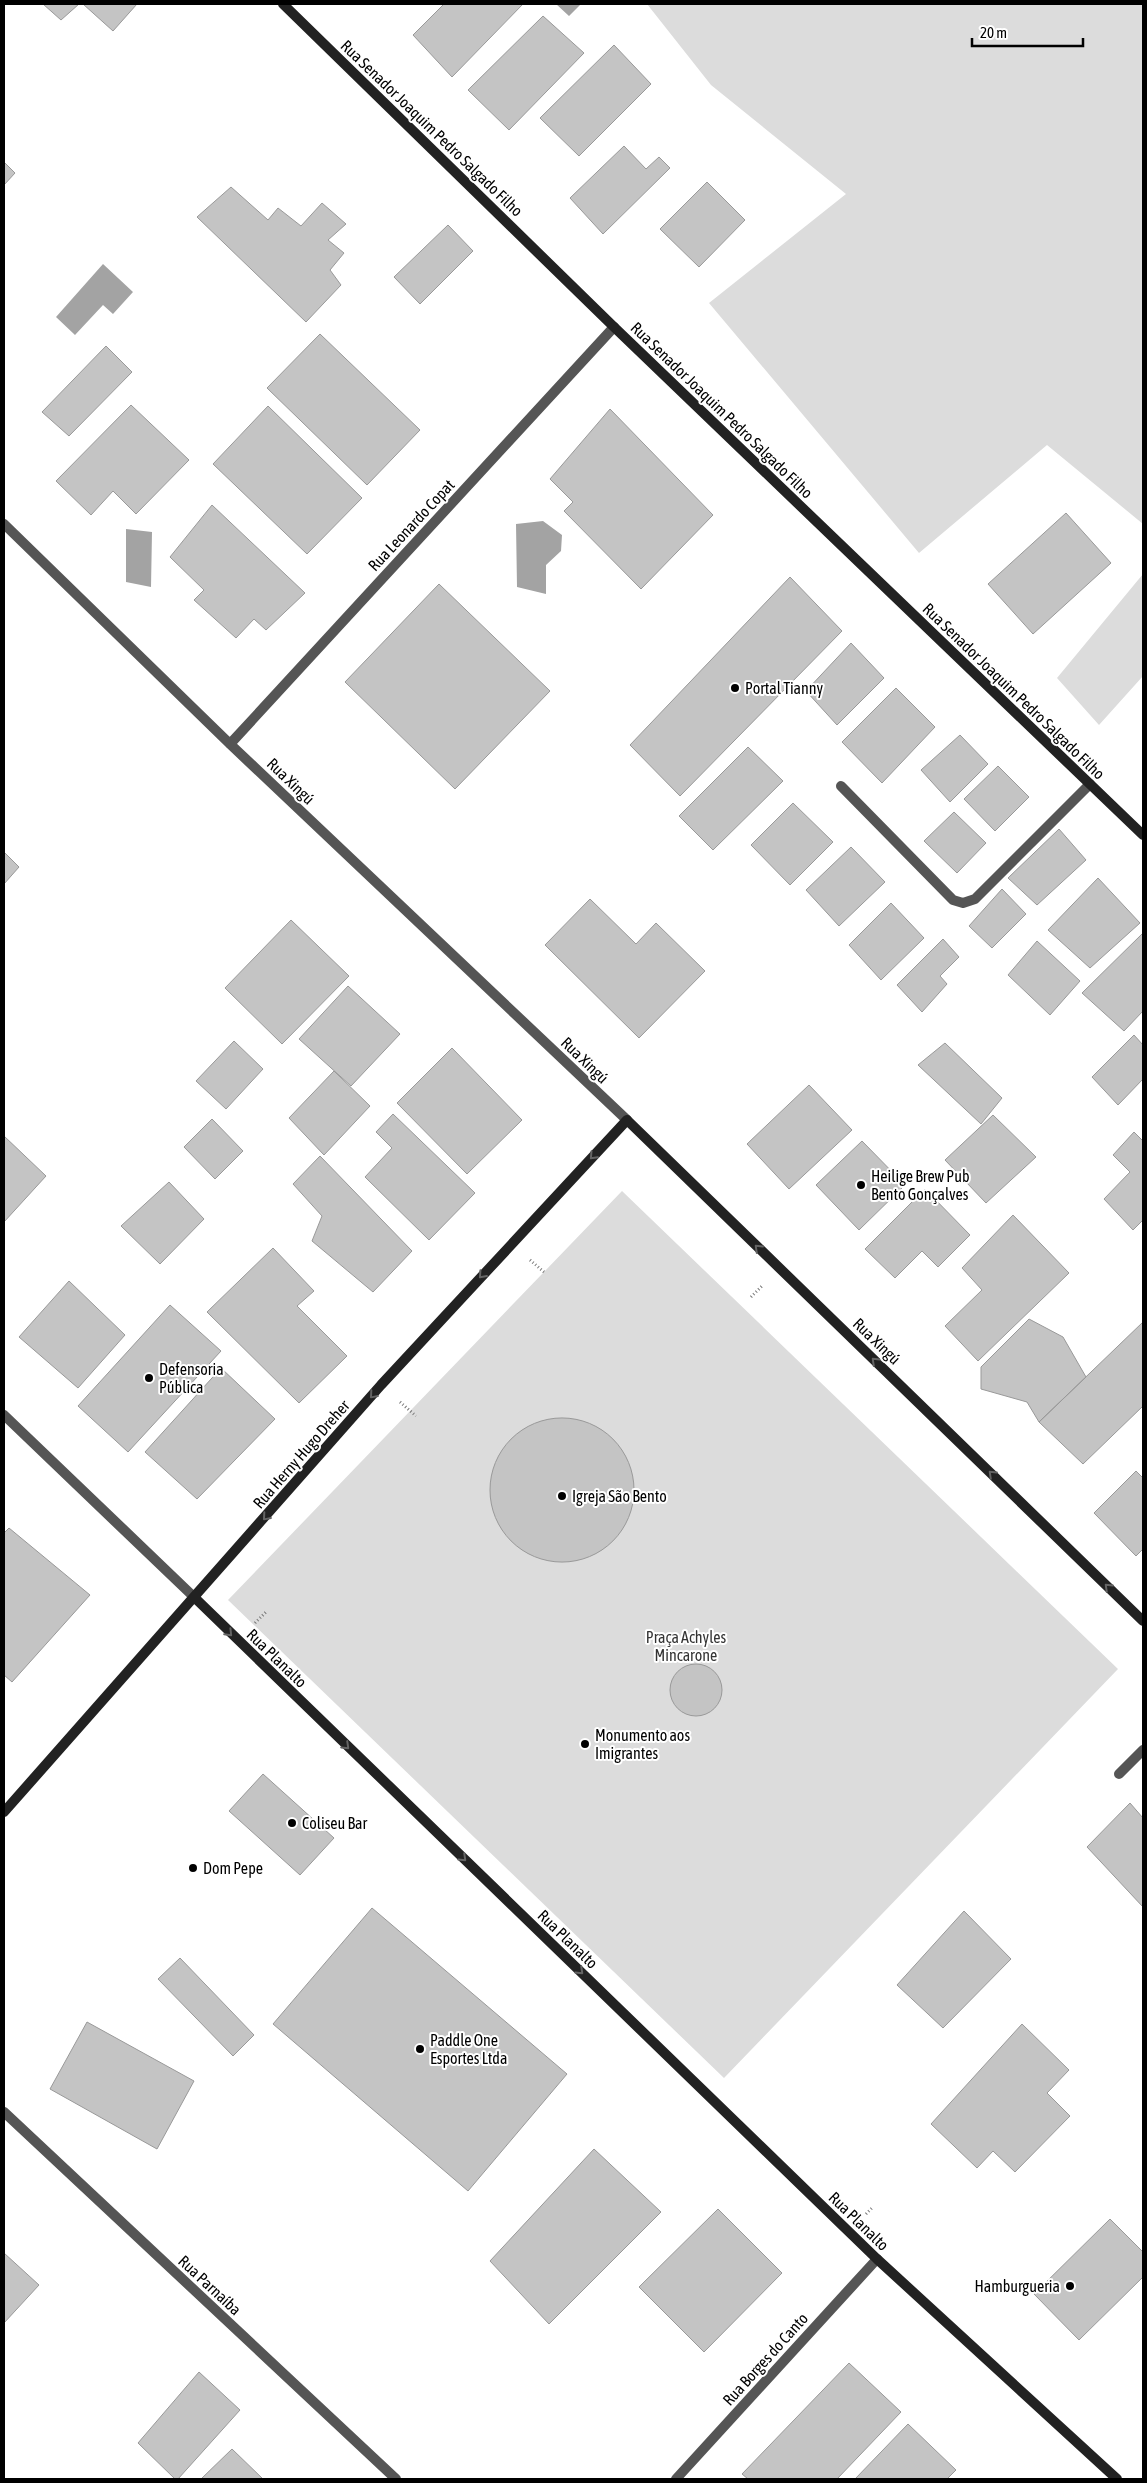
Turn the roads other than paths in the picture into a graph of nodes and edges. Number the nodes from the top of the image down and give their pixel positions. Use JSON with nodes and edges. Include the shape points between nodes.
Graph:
{"nodes":[{"id":1,"x":283,"y":4,"type":"edge"},
{"id":2,"x":614,"y":328,"type":"junction"},
{"id":3,"x":4,"y":524,"type":"edge"},
{"id":4,"x":230,"y":744,"type":"junction"},
{"id":5,"x":1090,"y":784,"type":"junction"},
{"id":6,"x":841,"y":786,"type":"dead end"},
{"id":7,"x":1143,"y":836,"type":"edge"},
{"id":8,"x":627,"y":1120,"type":"junction"},
{"id":9,"x":4,"y":1414,"type":"edge"},
{"id":10,"x":195,"y":1598,"type":"junction"},
{"id":11,"x":1143,"y":1620,"type":"edge"},
{"id":12,"x":1143,"y":1750,"type":"edge"},
{"id":13,"x":1119,"y":1774,"type":"dead end"},
{"id":14,"x":4,"y":1812,"type":"edge"},
{"id":15,"x":4,"y":2112,"type":"edge"},
{"id":16,"x":877,"y":2259,"type":"junction"},
{"id":17,"x":396,"y":2479,"type":"edge"},
{"id":18,"x":676,"y":2479,"type":"edge"},
{"id":19,"x":1117,"y":2479,"type":"edge"}],
"edges":[{"from":1,"to":2,"type":"main road","name":"Rua Senador Joaquim Pedro Salgado Filho"},
{"from":2,"to":4,"type":"street","name":"Rua Leonardo Copat"},
{"from":2,"to":5,"type":"main road","name":"Rua Senador Joaquim Pedro Salgado Filho"},
{"from":3,"to":4,"type":"street","name":"Rua Xingú"},
{"from":4,"to":8,"type":"street","name":"Rua Xingú"},
{"from":5,"to":6,"type":"street","via":[[975,900],[963,903],[953,900]]},
{"from":5,"to":7,"type":"main road","name":"Rua Senador Joaquim Pedro Salgado Filho"},
{"from":8,"to":10,"type":"main road","name":"Rua Herny Hugo Dreher","one_way":true,"via":[[382,1385]]},
{"from":11,"to":8,"type":"main road","name":"Rua Xingú","one_way":true},
{"from":9,"to":10,"type":"street","name":"Rua Planalto"},
{"from":10,"to":14,"type":"main road","name":"Rua Herny Hugo Dreher"},
{"from":10,"to":16,"type":"main road","name":"Rua Planalto","one_way":true},
{"from":12,"to":13,"type":"street"},
{"from":15,"to":17,"type":"street","name":"Rua Parnaíba"},
{"from":16,"to":18,"type":"street","name":"Rua Borges do Canto"},
{"from":16,"to":19,"type":"main road","name":"Rua Planalto"}]}
